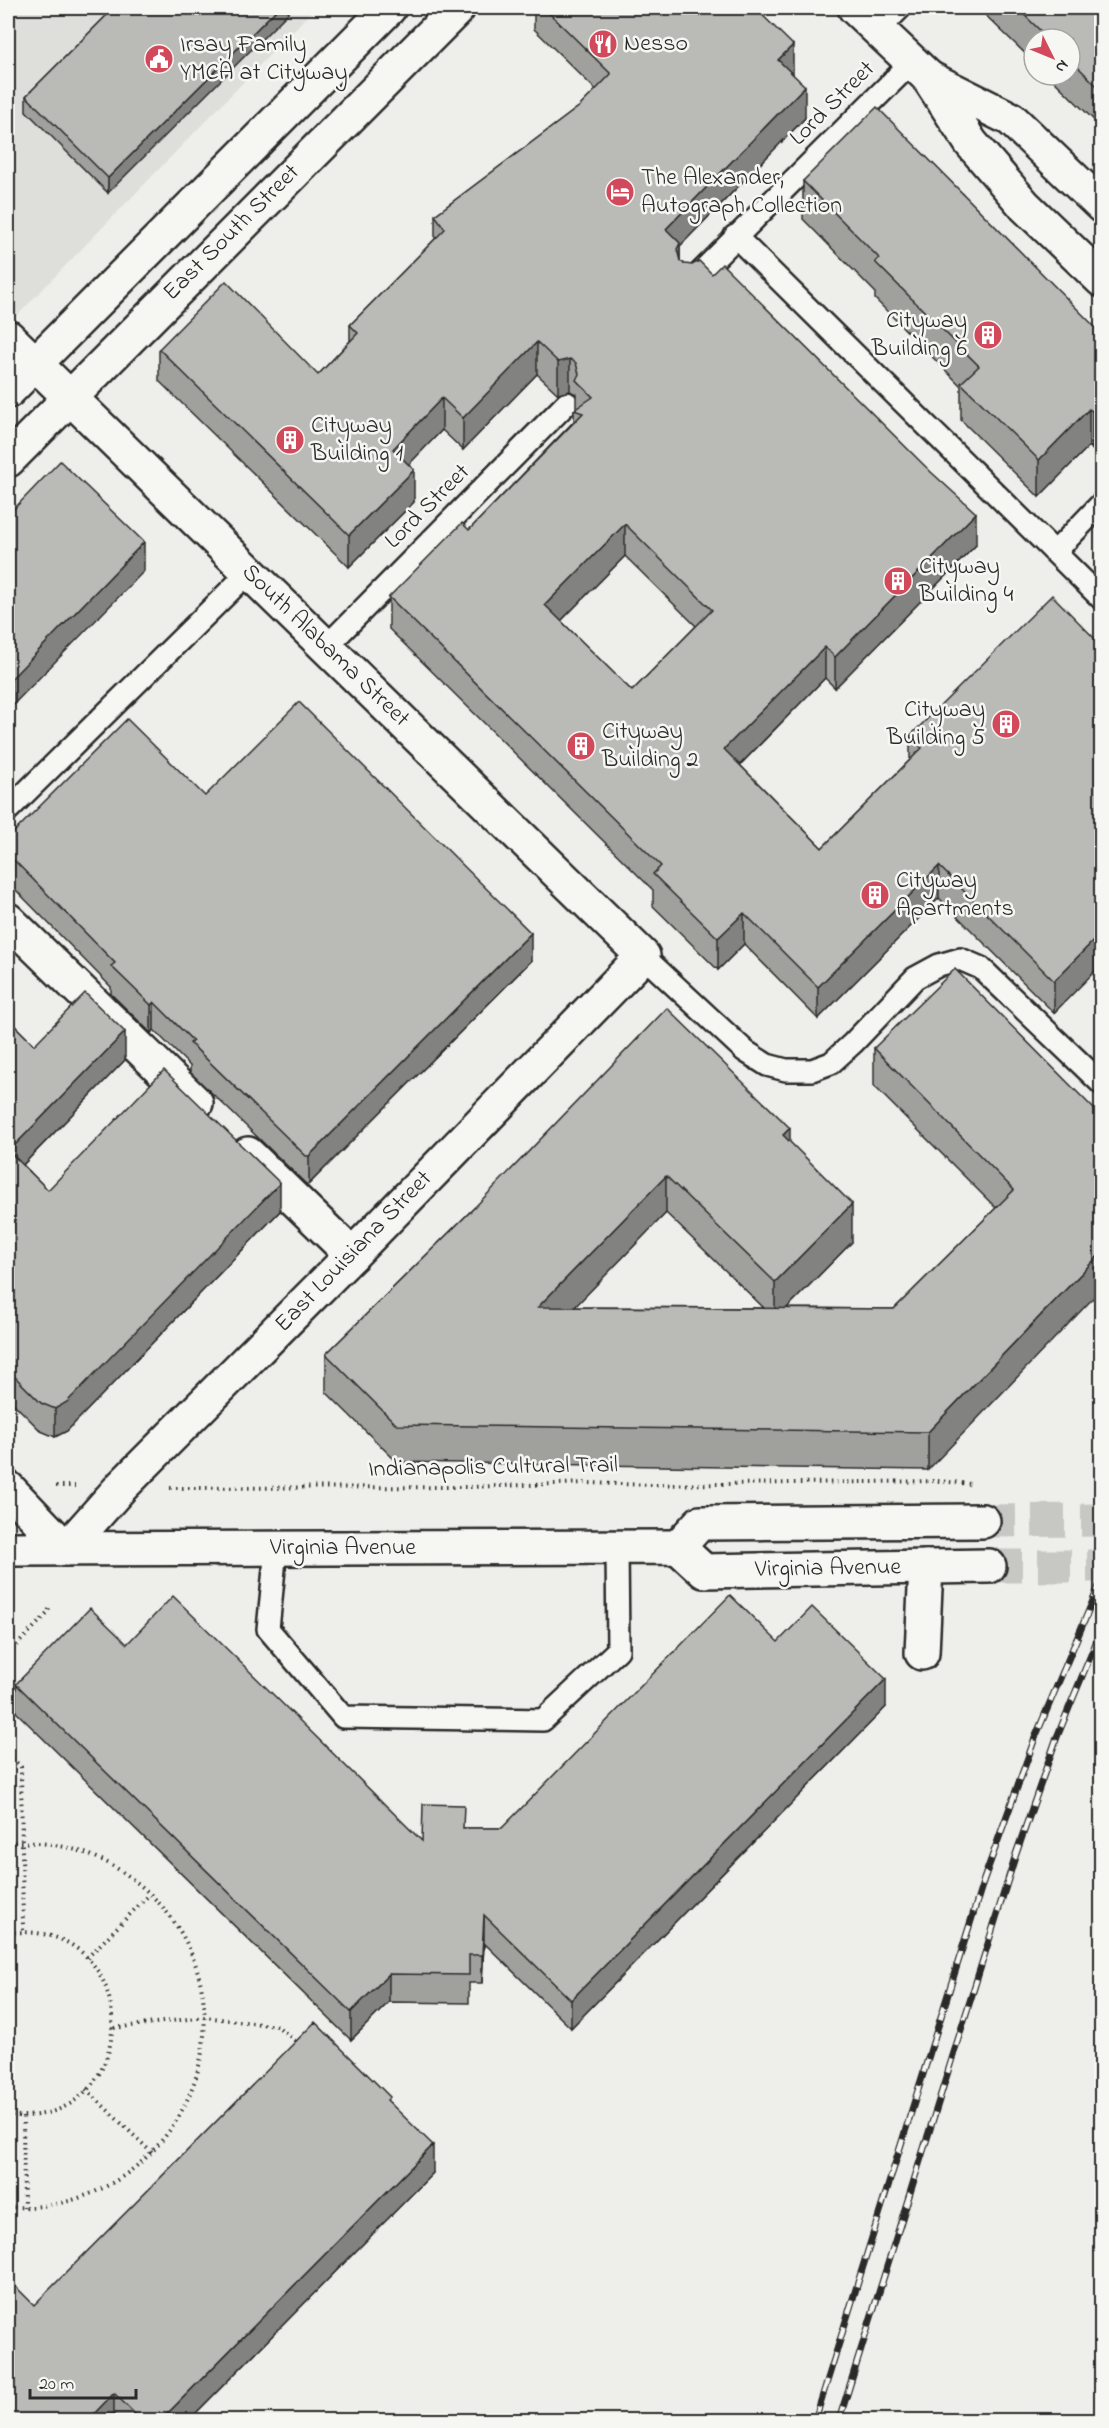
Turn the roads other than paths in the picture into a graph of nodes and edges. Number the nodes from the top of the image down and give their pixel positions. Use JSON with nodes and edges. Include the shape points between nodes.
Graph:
{"nodes":[{"id":1,"x":389,"y":8,"type":"edge"},
{"id":2,"x":458,"y":8,"type":"edge"},
{"id":3,"x":855,"y":8,"type":"edge"},
{"id":4,"x":889,"y":19,"type":"edge"},
{"id":5,"x":920,"y":70,"type":"junction"},
{"id":6,"x":1101,"y":206,"type":"edge"},
{"id":7,"x":735,"y":236,"type":"junction"},
{"id":8,"x":1101,"y":280,"type":"edge"},
{"id":9,"x":689,"y":284,"type":"edge"},
{"id":10,"x":8,"y":336,"type":"edge"},
{"id":11,"x":36,"y":363,"type":"junction"},
{"id":12,"x":8,"y":391,"type":"edge"},
{"id":13,"x":70,"y":396,"type":"junction"},
{"id":14,"x":567,"y":403,"type":"dead end"},
{"id":15,"x":8,"y":460,"type":"edge"},
{"id":16,"x":1101,"y":503,"type":"edge"},
{"id":17,"x":1054,"y":552,"type":"junction"},
{"id":18,"x":249,"y":572,"type":"junction"},
{"id":19,"x":1101,"y":599,"type":"edge"},
{"id":20,"x":326,"y":647,"type":"junction"},
{"id":21,"x":8,"y":810,"type":"edge"},
{"id":22,"x":8,"y":920,"type":"edge"},
{"id":23,"x":642,"y":956,"type":"junction"},
{"id":24,"x":1101,"y":1084,"type":"edge"},
{"id":25,"x":352,"y":1255,"type":"junction"},
{"id":26,"x":8,"y":1488,"type":"edge"},
{"id":27,"x":983,"y":1521,"type":"tunnel mouth"},
{"id":28,"x":678,"y":1547,"type":"junction"},
{"id":29,"x":276,"y":1548,"type":"junction"},
{"id":30,"x":617,"y":1548,"type":"junction"},
{"id":31,"x":8,"y":1549,"type":"edge"},
{"id":32,"x":66,"y":1549,"type":"junction"},
{"id":33,"x":989,"y":1566,"type":"tunnel mouth"},
{"id":34,"x":926,"y":1567,"type":"junction"},
{"id":35,"x":922,"y":1653,"type":"dead end"}],
"edges":[{"from":1,"to":11,"type":"street","name":"East South Street"},
{"from":2,"to":13,"type":"street","name":"East South Street"},
{"from":3,"to":4,"type":"street"},
{"from":4,"to":5,"type":"street"},
{"from":5,"to":6,"type":"street","via":[[1011,119]]},
{"from":5,"to":7,"type":"lane","name":"Lord Street"},
{"from":5,"to":8,"type":"street","via":[[971,143],[1025,206]]},
{"from":7,"to":9,"type":"lane","name":"Lord Street"},
{"from":7,"to":17,"type":"lane"},
{"from":10,"to":11,"type":"street","name":"South Alabama Street"},
{"from":11,"to":12,"type":"street","name":"East South Street"},
{"from":11,"to":13,"type":"street","name":"South Alabama Street"},
{"from":13,"to":15,"type":"street","name":"East South Street"},
{"from":13,"to":18,"type":"street","name":"South Alabama Street"},
{"from":14,"to":20,"type":"lane","name":"Lord Street"},
{"from":16,"to":17,"type":"lane"},
{"from":17,"to":19,"type":"lane"},
{"from":18,"to":20,"type":"street","name":"South Alabama Street"},
{"from":18,"to":21,"type":"lane"},
{"from":20,"to":23,"type":"street","name":"South Alabama Street"},
{"from":22,"to":25,"type":"street"},
{"from":23,"to":24,"type":"lane","via":[[745,1051],[767,1065],[786,1070],[812,1070],[831,1063],[915,978],[960,959],[981,968]]},
{"from":23,"to":25,"type":"street","name":"East Louisiana Street"},
{"from":25,"to":32,"type":"street","name":"East Louisiana Street","via":[[122,1486]]},
{"from":26,"to":32,"type":"street"},
{"from":27,"to":28,"type":"street","name":"Virginia Avenue","via":[[700,1523]]},
{"from":28,"to":30,"type":"street","name":"Virginia Avenue"},
{"from":28,"to":34,"type":"street","name":"Virginia Avenue","via":[[704,1572]]},
{"from":29,"to":30,"type":"street","name":"Virginia Avenue"},
{"from":29,"to":30,"type":"lane","via":[[268,1629],[343,1717],[543,1720],[618,1650]]},
{"from":29,"to":32,"type":"street","name":"Virginia Avenue"},
{"from":31,"to":32,"type":"street","name":"Virginia Avenue"},
{"from":33,"to":34,"type":"street","name":"Virginia Avenue"},
{"from":34,"to":35,"type":"street"}]}
